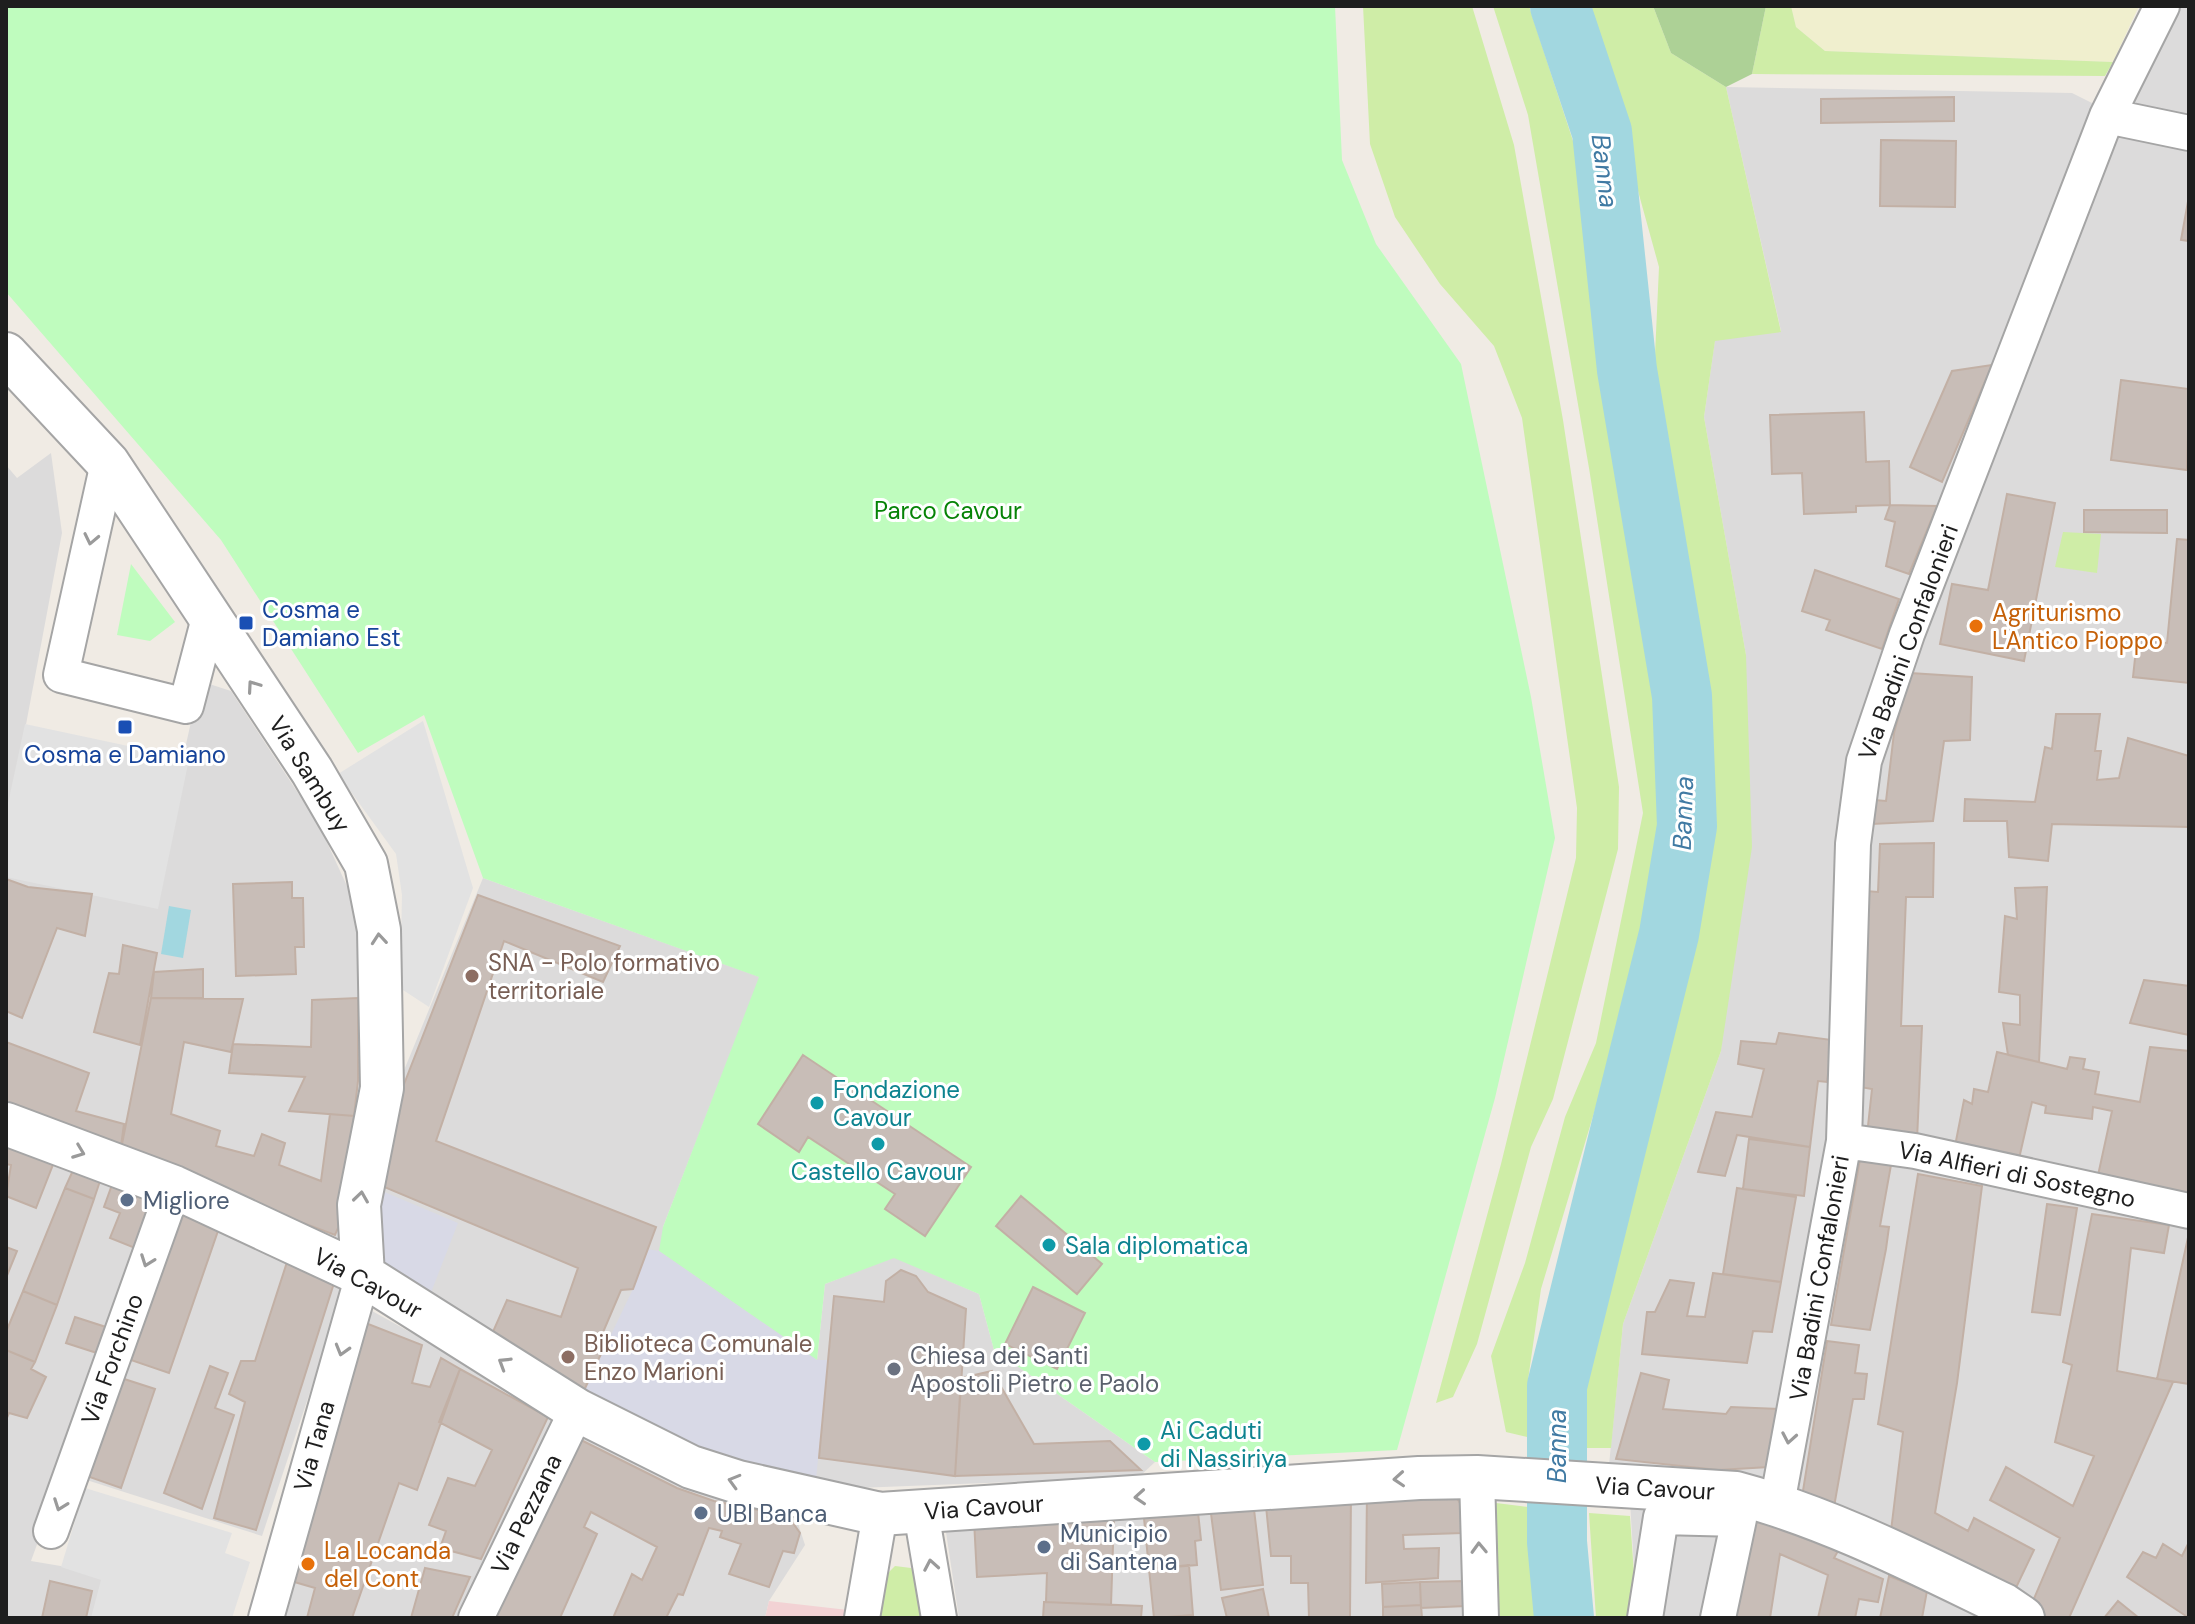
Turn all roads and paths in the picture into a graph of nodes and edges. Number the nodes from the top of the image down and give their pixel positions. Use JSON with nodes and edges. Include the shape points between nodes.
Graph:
{"nodes":[{"id":1,"x":2162,"y":6,"type":"edge"},
{"id":2,"x":2107,"y":116,"type":"junction"},
{"id":3,"x":2189,"y":133,"type":"edge"},
{"id":4,"x":6,"y":354,"type":"edge"},
{"id":5,"x":108,"y":463,"type":"junction"},
{"id":6,"x":209,"y":618,"type":"junction"},
{"id":7,"x":6,"y":1124,"type":"edge"},
{"id":8,"x":1844,"y":1141,"type":"junction"},
{"id":9,"x":174,"y":1187,"type":"junction"},
{"id":10,"x":2189,"y":1211,"type":"edge"},
{"id":11,"x":363,"y":1275,"type":"junction"},
{"id":12,"x":577,"y":1410,"type":"junction"},
{"id":13,"x":1485,"y":1478,"type":"junction"},
{"id":14,"x":1777,"y":1504,"type":"junction"},
{"id":15,"x":921,"y":1512,"type":"junction"},
{"id":16,"x":880,"y":1514,"type":"junction"},
{"id":17,"x":51,"y":1531,"type":"dead end"},
{"id":18,"x":266,"y":1618,"type":"edge"},
{"id":19,"x":476,"y":1618,"type":"edge"},
{"id":20,"x":862,"y":1618,"type":"edge"},
{"id":21,"x":939,"y":1618,"type":"edge"},
{"id":22,"x":1481,"y":1618,"type":"edge"},
{"id":23,"x":1645,"y":1618,"type":"edge"},
{"id":24,"x":1718,"y":1618,"type":"edge"},
{"id":25,"x":2023,"y":1618,"type":"edge"}],
"edges":[{"from":1,"to":2,"type":"street","name":"Via Badini Confalonieri"},
{"from":2,"to":3,"type":"street"},
{"from":2,"to":8,"type":"street","name":"Via Badini Confalonieri","via":[[1907,634],[1864,761],[1853,844]]},
{"from":4,"to":5,"type":"street","name":"Via Sambuy"},
{"from":5,"to":6,"type":"street","name":"Via Sambuy"},
{"from":5,"to":6,"type":"street","one_way":true,"via":[[61,675],[186,706]]},
{"from":11,"to":6,"type":"street","name":"Via Sambuy","one_way":true,"via":[[359,1205],[382,1073],[379,930],[366,864],[312,771]]},
{"from":7,"to":9,"type":"street","name":"Via Cavour","one_way":true},
{"from":8,"to":10,"type":"street","name":"Via Alfieri di Sostegno","via":[[1915,1151]]},
{"from":8,"to":14,"type":"street","name":"Via Badini Confalonieri","one_way":true},
{"from":9,"to":11,"type":"street","name":"Via Cavour"},
{"from":9,"to":17,"type":"street","name":"Via Forchino","one_way":true},
{"from":12,"to":11,"type":"street","name":"Via Cavour","one_way":true},
{"from":11,"to":18,"type":"street","name":"Via Tana","one_way":true},
{"from":16,"to":12,"type":"street","name":"Via Cavour","one_way":true,"via":[[691,1467]]},
{"from":12,"to":19,"type":"street","name":"Via Pezzana"},
{"from":13,"to":14,"type":"street","name":"Via Cavour","via":[[1736,1493]]},
{"from":13,"to":15,"type":"street","name":"Via Cavour","one_way":true},
{"from":22,"to":13,"type":"street","one_way":true},
{"from":14,"to":25,"type":"street","name":"Via Cavour","via":[[1909,1559]]},
{"from":15,"to":16,"type":"street","name":"Via Cavour"},
{"from":21,"to":15,"type":"street","one_way":true},
{"from":16,"to":20,"type":"street"},
{"from":23,"to":24,"type":"street","via":[[1661,1517],[1739,1519]]}]}
